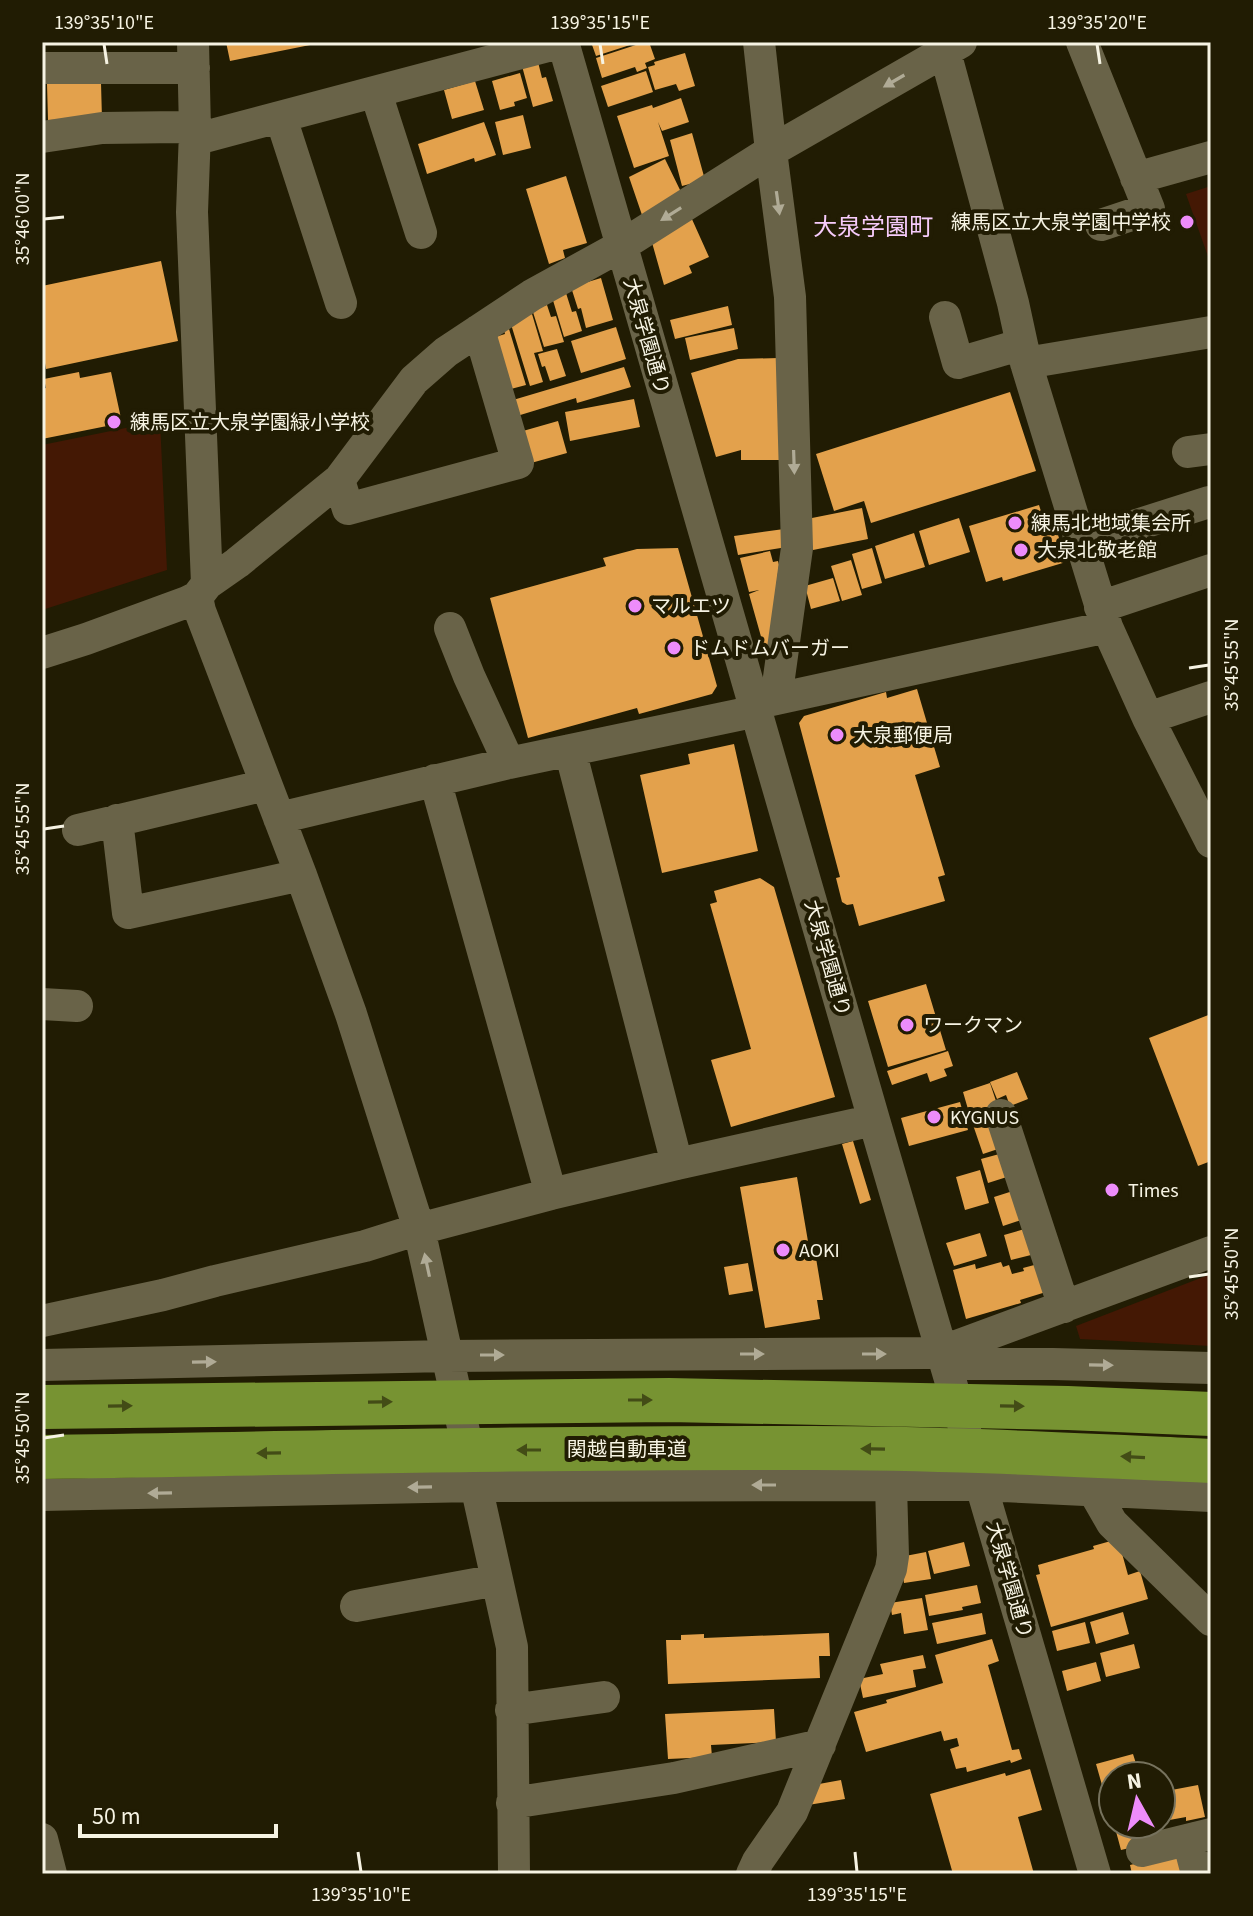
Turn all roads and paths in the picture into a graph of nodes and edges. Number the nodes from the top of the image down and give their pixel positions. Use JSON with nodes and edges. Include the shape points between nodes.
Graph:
{"nodes":[{"id":1,"x":563,"y":42,"type":"edge"},
{"id":2,"x":759,"y":42,"type":"edge"},
{"id":3,"x":1082,"y":42,"type":"edge"},
{"id":4,"x":953,"y":47,"type":"edge"},
{"id":5,"x":194,"y":55,"type":"edge"},
{"id":6,"x":42,"y":68,"type":"edge"},
{"id":7,"x":376,"y":93,"type":"junction"},
{"id":8,"x":281,"y":118,"type":"junction"},
{"id":9,"x":195,"y":131,"type":"junction"},
{"id":10,"x":42,"y":137,"type":"edge"},
{"id":11,"x":771,"y":151,"type":"junction"},
{"id":12,"x":1211,"y":157,"type":"edge"},
{"id":13,"x":1136,"y":178,"type":"junction"},
{"id":14,"x":1101,"y":225,"type":"dead end"},
{"id":15,"x":421,"y":233,"type":"dead end"},
{"id":16,"x":621,"y":246,"type":"junction"},
{"id":17,"x":341,"y":303,"type":"dead end"},
{"id":18,"x":945,"y":317,"type":"dead end"},
{"id":19,"x":479,"y":330,"type":"junction"},
{"id":20,"x":1211,"y":332,"type":"edge"},
{"id":21,"x":1024,"y":354,"type":"junction"},
{"id":22,"x":339,"y":480,"type":"junction"},
{"id":23,"x":1209,"y":502,"type":"dead end"},
{"id":24,"x":1080,"y":543,"type":"junction"},
{"id":25,"x":1211,"y":570,"type":"edge"},
{"id":26,"x":202,"y":590,"type":"junction"},
{"id":27,"x":1104,"y":617,"type":"junction"},
{"id":28,"x":450,"y":628,"type":"dead end"},
{"id":29,"x":42,"y":653,"type":"edge"},
{"id":30,"x":1211,"y":697,"type":"edge"},
{"id":31,"x":763,"y":704,"type":"junction"},
{"id":32,"x":1148,"y":718,"type":"junction"},
{"id":33,"x":570,"y":750,"type":"junction"},
{"id":34,"x":509,"y":763,"type":"junction"},
{"id":35,"x":435,"y":780,"type":"junction"},
{"id":36,"x":266,"y":785,"type":"junction"},
{"id":37,"x":1200,"y":796,"type":"edge"},
{"id":38,"x":279,"y":818,"type":"junction"},
{"id":39,"x":117,"y":820,"type":"junction"},
{"id":40,"x":78,"y":830,"type":"dead end"},
{"id":41,"x":1211,"y":842,"type":"edge"},
{"id":42,"x":301,"y":875,"type":"junction"},
{"id":43,"x":42,"y":1004,"type":"edge"},
{"id":44,"x":77,"y":1006,"type":"dead end"},
{"id":45,"x":1001,"y":1115,"type":"dead end"},
{"id":46,"x":874,"y":1120,"type":"junction"},
{"id":47,"x":677,"y":1164,"type":"junction"},
{"id":48,"x":551,"y":1194,"type":"junction"},
{"id":49,"x":419,"y":1229,"type":"junction"},
{"id":50,"x":1211,"y":1252,"type":"edge"},
{"id":51,"x":1051,"y":1312,"type":"junction"},
{"id":52,"x":50,"y":1319,"type":"edge"},
{"id":53,"x":943,"y":1351,"type":"junction"},
{"id":54,"x":447,"y":1356,"type":"junction"},
{"id":55,"x":1053,"y":1364,"type":"junction"},
{"id":56,"x":53,"y":1365,"type":"edge"},
{"id":57,"x":1211,"y":1368,"type":"edge"},
{"id":58,"x":42,"y":1407,"type":"edge"},
{"id":59,"x":1211,"y":1414,"type":"edge"},
{"id":60,"x":42,"y":1457,"type":"edge"},
{"id":61,"x":1211,"y":1461,"type":"edge"},
{"id":62,"x":891,"y":1485,"type":"junction"},
{"id":63,"x":982,"y":1485,"type":"junction"},
{"id":64,"x":476,"y":1486,"type":"junction"},
{"id":65,"x":1093,"y":1490,"type":"junction"},
{"id":66,"x":42,"y":1495,"type":"edge"},
{"id":67,"x":1211,"y":1496,"type":"edge"},
{"id":68,"x":497,"y":1580,"type":"junction"},
{"id":69,"x":356,"y":1606,"type":"dead end"},
{"id":70,"x":1210,"y":1616,"type":"edge"},
{"id":71,"x":604,"y":1697,"type":"dead end"},
{"id":72,"x":511,"y":1710,"type":"junction"},
{"id":73,"x":820,"y":1745,"type":"junction"},
{"id":74,"x":512,"y":1803,"type":"junction"},
{"id":75,"x":1199,"y":1837,"type":"edge"},
{"id":76,"x":42,"y":1839,"type":"edge"},
{"id":77,"x":1142,"y":1851,"type":"dead end"},
{"id":78,"x":51,"y":1874,"type":"edge"},
{"id":79,"x":514,"y":1874,"type":"edge"},
{"id":80,"x":752,"y":1874,"type":"edge"},
{"id":81,"x":1095,"y":1874,"type":"edge"},
{"id":82,"x":1197,"y":1874,"type":"edge"}],
"edges":[{"from":1,"to":7,"type":"street"},
{"from":1,"to":16,"type":"street","name":"大泉学園通り"},
{"from":2,"to":11,"type":"street"},
{"from":3,"to":13,"type":"street"},
{"from":4,"to":11,"type":"street","one_way":true},
{"from":4,"to":21,"type":"street"},
{"from":5,"to":6,"type":"street"},
{"from":5,"to":9,"type":"street"},
{"from":7,"to":8,"type":"street"},
{"from":7,"to":15,"type":"street"},
{"from":8,"to":9,"type":"street","via":[[208,136]]},
{"from":8,"to":17,"type":"street"},
{"from":9,"to":10,"type":"street","via":[[102,128]]},
{"from":9,"to":26,"type":"street"},
{"from":11,"to":16,"type":"street","one_way":true},
{"from":11,"to":31,"type":"street","one_way":true,"via":[[790,297],[797,548]]},
{"from":12,"to":13,"type":"street"},
{"from":13,"to":14,"type":"street","via":[[1149,209]]},
{"from":16,"to":19,"type":"street"},
{"from":16,"to":31,"type":"street","name":"大泉学園通り"},
{"from":18,"to":21,"type":"street","via":[[958,363],[1006,349]]},
{"from":19,"to":22,"type":"street","via":[[414,380]]},
{"from":19,"to":22,"type":"street","via":[[518,463],[348,509]]},
{"from":20,"to":21,"type":"street"},
{"from":21,"to":24,"type":"street"},
{"from":22,"to":26,"type":"street"},
{"from":23,"to":24,"type":"street"},
{"from":24,"to":27,"type":"street"},
{"from":25,"to":27,"type":"street"},
{"from":26,"to":29,"type":"street","via":[[187,602]]},
{"from":26,"to":36,"type":"street","via":[[200,611]]},
{"from":27,"to":31,"type":"street"},
{"from":27,"to":32,"type":"street"},
{"from":28,"to":34,"type":"street"},
{"from":30,"to":32,"type":"street"},
{"from":31,"to":33,"type":"street"},
{"from":31,"to":46,"type":"street","name":"大泉学園通り"},
{"from":32,"to":37,"type":"street"},
{"from":33,"to":34,"type":"street"},
{"from":33,"to":47,"type":"street"},
{"from":34,"to":35,"type":"street"},
{"from":35,"to":38,"type":"street"},
{"from":35,"to":48,"type":"street"},
{"from":36,"to":38,"type":"street"},
{"from":36,"to":39,"type":"street"},
{"from":37,"to":41,"type":"street"},
{"from":38,"to":42,"type":"street"},
{"from":39,"to":40,"type":"street"},
{"from":39,"to":42,"type":"street","via":[[128,913]]},
{"from":42,"to":49,"type":"street"},
{"from":43,"to":44,"type":"street"},
{"from":45,"to":51,"type":"street","via":[[1027,1151]]},
{"from":46,"to":47,"type":"street"},
{"from":46,"to":53,"type":"street","name":"大泉学園通り"},
{"from":47,"to":48,"type":"street"},
{"from":48,"to":49,"type":"street"},
{"from":49,"to":52,"type":"street"},
{"from":54,"to":49,"type":"street","one_way":true},
{"from":50,"to":51,"type":"street"},
{"from":51,"to":53,"type":"street"},
{"from":51,"to":55,"type":"street","via":[[1035,1336]]},
{"from":52,"to":56,"type":"street"},
{"from":54,"to":53,"type":"street","one_way":true},
{"from":53,"to":55,"type":"street","via":[[963,1364]]},
{"from":53,"to":63,"type":"street","name":"大泉学園通り"},
{"from":56,"to":54,"type":"street","one_way":true},
{"from":54,"to":64,"type":"street"},
{"from":55,"to":57,"type":"street","one_way":true},
{"from":58,"to":59,"type":"highway","one_way":true,"via":[[669,1400]]},
{"from":61,"to":60,"type":"highway","name":"関越自動車道","one_way":true,"via":[[814,1448]]},
{"from":62,"to":63,"type":"street"},
{"from":62,"to":64,"type":"street","one_way":true},
{"from":62,"to":73,"type":"street","via":[[891,1569]]},
{"from":63,"to":65,"type":"street"},
{"from":63,"to":81,"type":"street","name":"大泉学園通り"},
{"from":64,"to":66,"type":"street","one_way":true},
{"from":64,"to":68,"type":"street"},
{"from":65,"to":67,"type":"street"},
{"from":65,"to":70,"type":"street","via":[[1112,1523]]},
{"from":68,"to":69,"type":"street"},
{"from":68,"to":72,"type":"street","via":[[512,1647]]},
{"from":71,"to":72,"type":"street"},
{"from":72,"to":74,"type":"street"},
{"from":73,"to":74,"type":"street","via":[[674,1778]]},
{"from":73,"to":80,"type":"street","via":[[792,1812]]},
{"from":74,"to":79,"type":"street"},
{"from":75,"to":77,"type":"street"},
{"from":75,"to":82,"type":"street"},
{"from":76,"to":78,"type":"street"}]}
